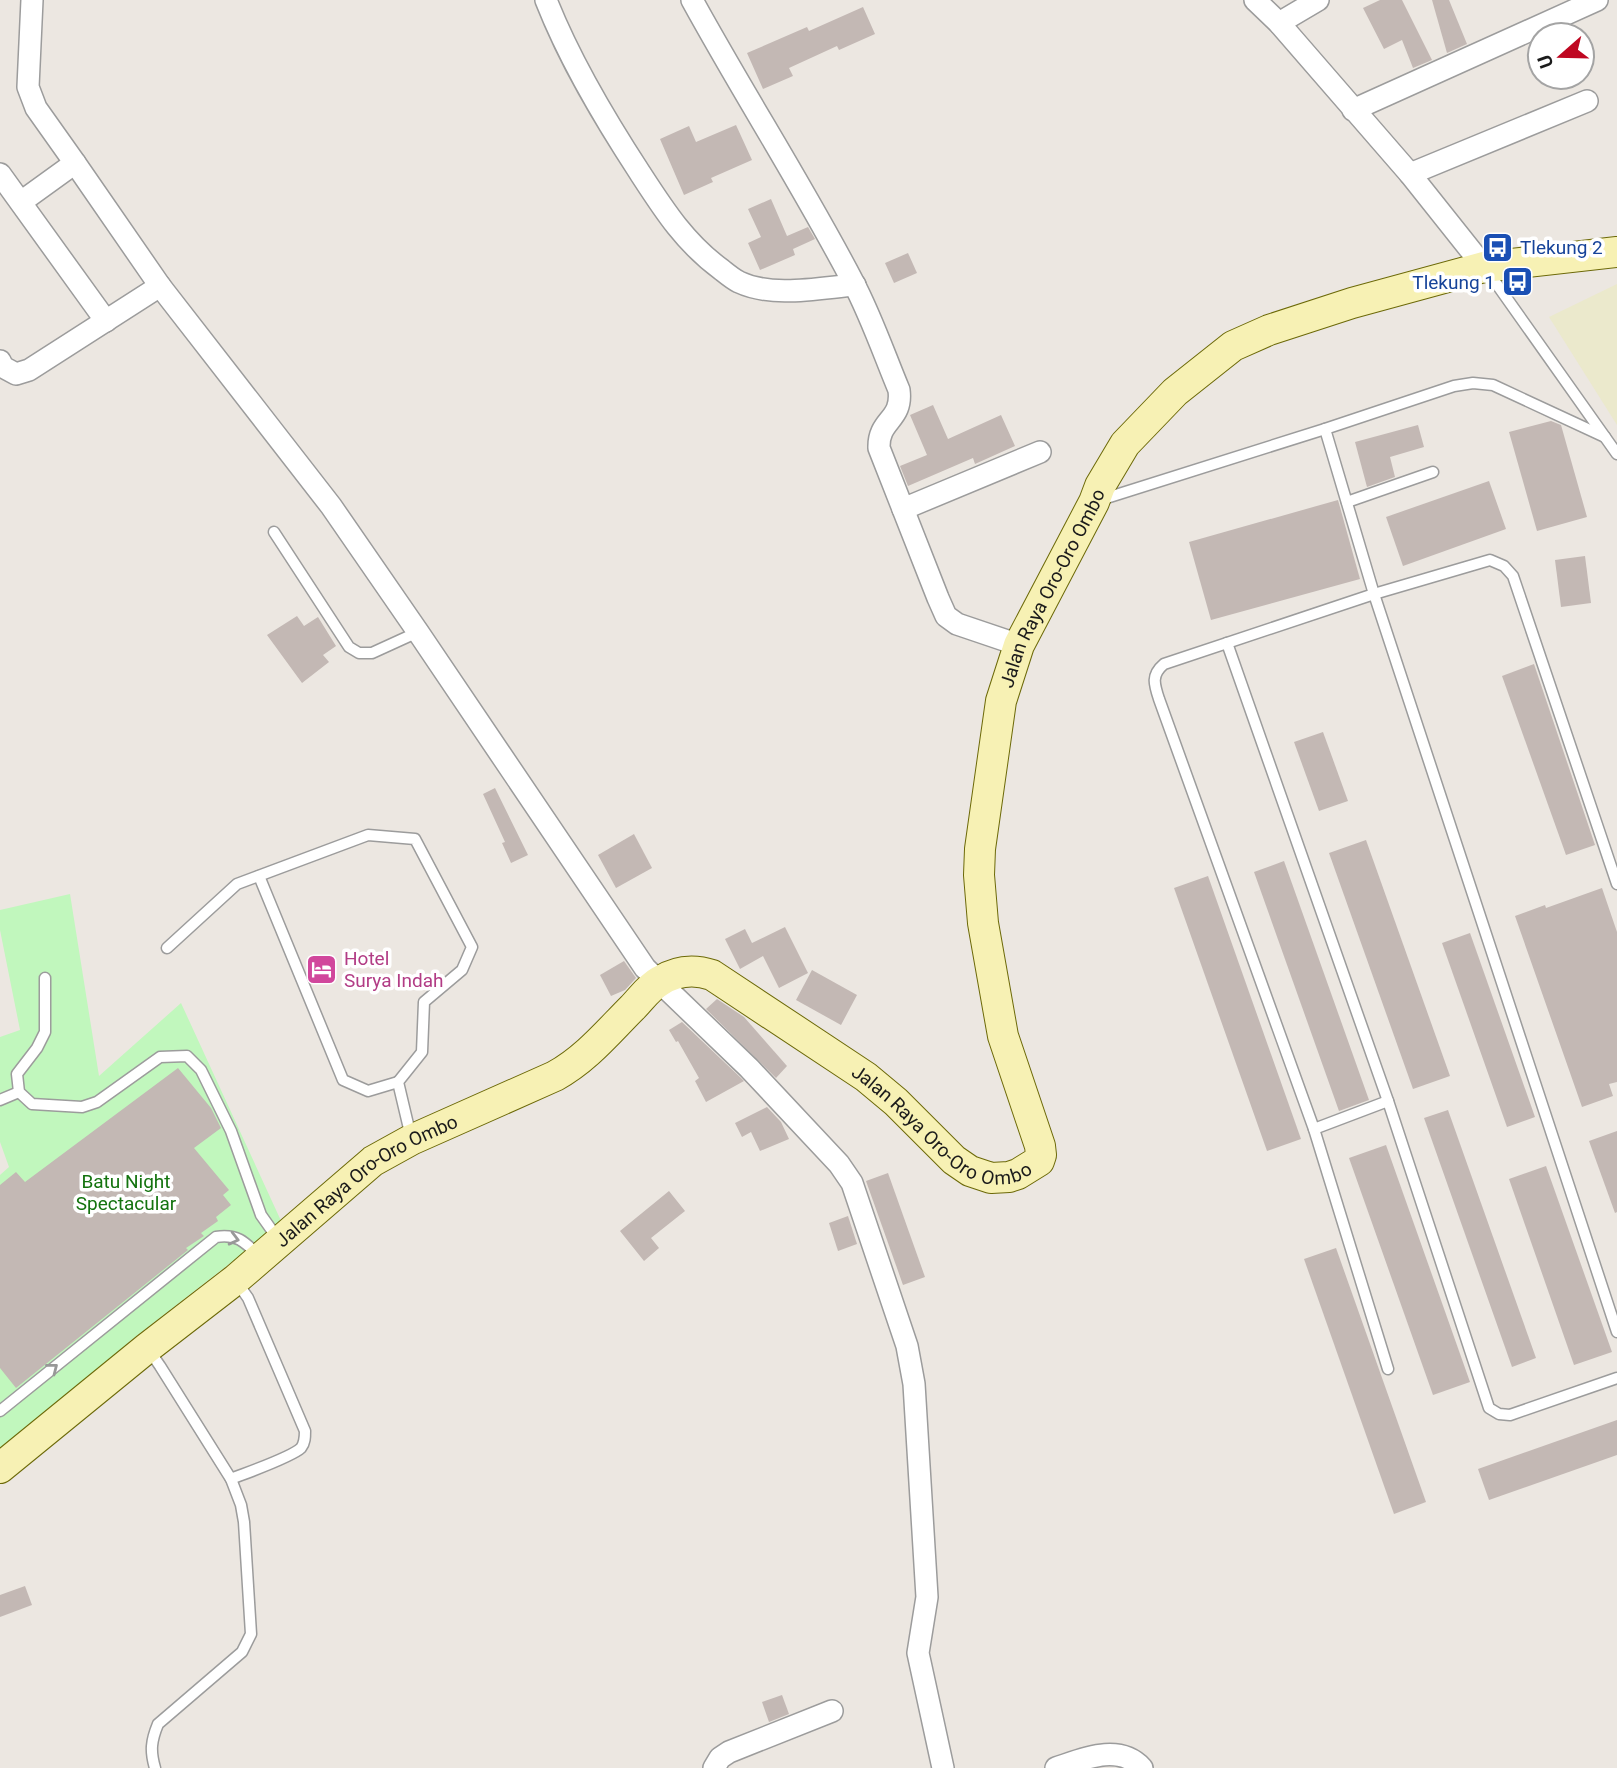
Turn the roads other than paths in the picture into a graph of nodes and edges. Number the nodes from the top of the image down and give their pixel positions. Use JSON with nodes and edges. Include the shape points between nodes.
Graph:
{"nodes":[{"id":1,"x":32,"y":0,"type":"edge"},
{"id":2,"x":546,"y":0,"type":"edge"},
{"id":3,"x":692,"y":0,"type":"edge"},
{"id":4,"x":1255,"y":0,"type":"edge"},
{"id":5,"x":1318,"y":0,"type":"edge"},
{"id":6,"x":1597,"y":0,"type":"edge"},
{"id":7,"x":1279,"y":23,"type":"junction"},
{"id":8,"x":1587,"y":101,"type":"dead end"},
{"id":9,"x":1353,"y":110,"type":"junction"},
{"id":10,"x":75,"y":163,"type":"junction"},
{"id":11,"x":0,"y":174,"type":"edge"},
{"id":12,"x":1410,"y":174,"type":"junction"},
{"id":13,"x":21,"y":202,"type":"junction"},
{"id":14,"x":1617,"y":252,"type":"edge"},
{"id":15,"x":1485,"y":267,"type":"junction"},
{"id":16,"x":855,"y":285,"type":"junction"},
{"id":17,"x":160,"y":286,"type":"junction"},
{"id":18,"x":106,"y":321,"type":"junction"},
{"id":19,"x":0,"y":361,"type":"edge"},
{"id":20,"x":1325,"y":429,"type":"junction"},
{"id":21,"x":1605,"y":437,"type":"junction"},
{"id":22,"x":1040,"y":452,"type":"dead end"},
{"id":23,"x":1617,"y":454,"type":"edge"},
{"id":24,"x":1433,"y":472,"type":"dead end"},
{"id":25,"x":1094,"y":502,"type":"junction"},
{"id":26,"x":1347,"y":502,"type":"junction"},
{"id":27,"x":903,"y":509,"type":"junction"},
{"id":28,"x":274,"y":532,"type":"dead end"},
{"id":29,"x":1374,"y":594,"type":"junction"},
{"id":30,"x":418,"y":632,"type":"junction"},
{"id":31,"x":1227,"y":643,"type":"junction"},
{"id":32,"x":1019,"y":645,"type":"junction"},
{"id":33,"x":259,"y":876,"type":"junction"},
{"id":34,"x":1617,"y":884,"type":"edge"},
{"id":35,"x":167,"y":948,"type":"dead end"},
{"id":36,"x":45,"y":978,"type":"dead end"},
{"id":37,"x":657,"y":982,"type":"junction"},
{"id":38,"x":398,"y":1082,"type":"junction"},
{"id":39,"x":19,"y":1092,"type":"junction"},
{"id":40,"x":0,"y":1100,"type":"edge"},
{"id":41,"x":1388,"y":1101,"type":"junction"},
{"id":42,"x":1314,"y":1129,"type":"junction"},
{"id":43,"x":411,"y":1140,"type":"junction"},
{"id":44,"x":270,"y":1249,"type":"junction"},
{"id":45,"x":235,"y":1280,"type":"junction"},
{"id":46,"x":1617,"y":1332,"type":"edge"},
{"id":47,"x":147,"y":1348,"type":"junction"},
{"id":48,"x":1388,"y":1370,"type":"dead end"},
{"id":49,"x":1617,"y":1378,"type":"edge"},
{"id":50,"x":0,"y":1410,"type":"edge"},
{"id":51,"x":0,"y":1468,"type":"edge"},
{"id":52,"x":231,"y":1479,"type":"junction"},
{"id":53,"x":832,"y":1712,"type":"dead end"},
{"id":54,"x":155,"y":1768,"type":"edge"},
{"id":55,"x":714,"y":1768,"type":"edge"},
{"id":56,"x":943,"y":1768,"type":"edge"},
{"id":57,"x":1056,"y":1768,"type":"edge"},
{"id":58,"x":1142,"y":1768,"type":"edge"}],
"edges":[{"from":1,"to":10,"type":"street","via":[[27,87],[36,108]]},
{"from":2,"to":16,"type":"street","via":[[606,121],[671,221],[703,256],[738,282],[759,288],[789,292]]},
{"from":3,"to":16,"type":"street"},
{"from":4,"to":7,"type":"street"},
{"from":5,"to":7,"type":"street"},
{"from":6,"to":9,"type":"street"},
{"from":7,"to":9,"type":"street"},
{"from":8,"to":12,"type":"street"},
{"from":9,"to":12,"type":"street"},
{"from":10,"to":13,"type":"street"},
{"from":10,"to":17,"type":"street"},
{"from":11,"to":13,"type":"street"},
{"from":12,"to":15,"type":"street"},
{"from":13,"to":18,"type":"street"},
{"from":14,"to":15,"type":"main road","name":"Jalan Raya Oro-Oro Ombo"},
{"from":15,"to":21,"type":"lane"},
{"from":15,"to":25,"type":"main road","name":"Jalan Raya Oro-Oro Ombo","via":[[1352,303],[1233,346],[1175,392],[1125,444]]},
{"from":16,"to":27,"type":"street","via":[[899,390],[898,410],[881,432],[879,448]]},
{"from":17,"to":18,"type":"street"},
{"from":17,"to":30,"type":"street","via":[[331,506]]},
{"from":18,"to":19,"type":"street","via":[[22,373],[9,372]]},
{"from":20,"to":21,"type":"lane","via":[[1473,383],[1493,385]]},
{"from":20,"to":25,"type":"lane"},
{"from":20,"to":26,"type":"lane"},
{"from":21,"to":23,"type":"lane"},
{"from":22,"to":27,"type":"street"},
{"from":24,"to":26,"type":"lane"},
{"from":25,"to":32,"type":"main road","name":"Jalan Raya Oro-Oro Ombo"},
{"from":26,"to":29,"type":"lane"},
{"from":27,"to":32,"type":"street","via":[[946,615],[957,624]]},
{"from":28,"to":30,"type":"lane","via":[[349,647],[372,653]]},
{"from":29,"to":31,"type":"lane"},
{"from":29,"to":34,"type":"lane","via":[[1490,560],[1513,576]]},
{"from":29,"to":46,"type":"lane"},
{"from":30,"to":37,"type":"street"},
{"from":31,"to":41,"type":"lane"},
{"from":31,"to":42,"type":"lane","via":[[1164,664],[1154,684]]},
{"from":32,"to":37,"type":"main road","name":"Jalan Raya Oro-Oro Ombo","via":[[1001,701],[979,875],[1003,1036],[1040,1146],[1039,1161],[1009,1177],[991,1178],[970,1171],[866,1077],[712,975],[687,971]]},
{"from":33,"to":35,"type":"lane","via":[[237,884]]},
{"from":33,"to":38,"type":"lane","via":[[343,1080],[368,1091]]},
{"from":33,"to":38,"type":"lane","via":[[368,835],[415,839],[472,947],[462,970],[424,1002],[422,1052]]},
{"from":36,"to":39,"type":"lane","via":[[46,1032],[17,1074]]},
{"from":37,"to":43,"type":"main road","name":"Jalan Raya Oro-Oro Ombo","via":[[569,1068]]},
{"from":37,"to":56,"type":"street","via":[[748,1068],[852,1183],[907,1346],[914,1384],[926,1597],[918,1653]]},
{"from":38,"to":43,"type":"lane"},
{"from":39,"to":40,"type":"lane"},
{"from":39,"to":44,"type":"lane","via":[[33,1104],[82,1107],[97,1102],[160,1057],[187,1056],[201,1070],[231,1132]]},
{"from":41,"to":42,"type":"lane"},
{"from":41,"to":49,"type":"lane","via":[[1489,1408],[1510,1415]]},
{"from":42,"to":48,"type":"lane"},
{"from":43,"to":44,"type":"main road","name":"Jalan Raya Oro-Oro Ombo","via":[[373,1161]]},
{"from":44,"to":45,"type":"main road","name":"Jalan Raya Oro-Oro Ombo"},
{"from":50,"to":44,"type":"lane","one_way":true,"via":[[216,1237],[235,1237]]},
{"from":45,"to":47,"type":"main road","name":"Jalan Raya Oro-Oro Ombo"},
{"from":45,"to":52,"type":"lane","via":[[248,1298],[305,1440],[291,1454]]},
{"from":47,"to":51,"type":"main road","name":"Jalan Raya Oro-Oro Ombo"},
{"from":47,"to":52,"type":"lane"},
{"from":52,"to":54,"type":"lane","via":[[244,1522],[251,1634],[242,1652],[158,1724],[150,1752]]},
{"from":53,"to":55,"type":"street","via":[[729,1752]]},
{"from":57,"to":58,"type":"street","via":[[1109,1754],[1125,1756]]}]}
